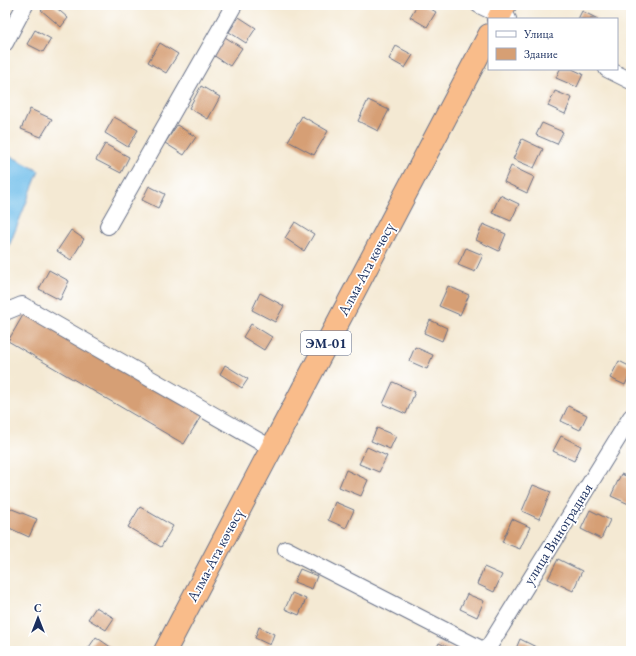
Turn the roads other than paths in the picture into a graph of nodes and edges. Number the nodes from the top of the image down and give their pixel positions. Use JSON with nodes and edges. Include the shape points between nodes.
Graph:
{"nodes":[{"id":1,"x":25,"y":5,"type":"edge"},
{"id":2,"x":234,"y":5,"type":"edge"},
{"id":3,"x":479,"y":5,"type":"edge"},
{"id":4,"x":503,"y":14,"type":"edge"},
{"id":5,"x":488,"y":37,"type":"edge"},
{"id":6,"x":5,"y":44,"type":"edge"},
{"id":7,"x":608,"y":70,"type":"edge"},
{"id":8,"x":631,"y":82,"type":"edge"},
{"id":9,"x":108,"y":226,"type":"dead end"},
{"id":10,"x":5,"y":312,"type":"edge"},
{"id":11,"x":631,"y":418,"type":"edge"},
{"id":12,"x":271,"y":448,"type":"junction"},
{"id":13,"x":286,"y":549,"type":"dead end"},
{"id":14,"x":165,"y":651,"type":"edge"},
{"id":15,"x":486,"y":651,"type":"edge"}],
"edges":[{"from":1,"to":6,"type":"street"},
{"from":2,"to":9,"type":"street"},
{"from":3,"to":4,"type":"street"},
{"from":5,"to":12,"type":"highway","name":"Алма-Ата көчөсү","number":"ЭМ-01"},
{"from":7,"to":8,"type":"street"},
{"from":10,"to":12,"type":"street","via":[[22,305]]},
{"from":11,"to":15,"type":"street","name":"улица Виноградная"},
{"from":12,"to":14,"type":"highway","name":"Алма-Ата көчөсү","number":"ЭМ-01"},
{"from":13,"to":15,"type":"street"}]}
